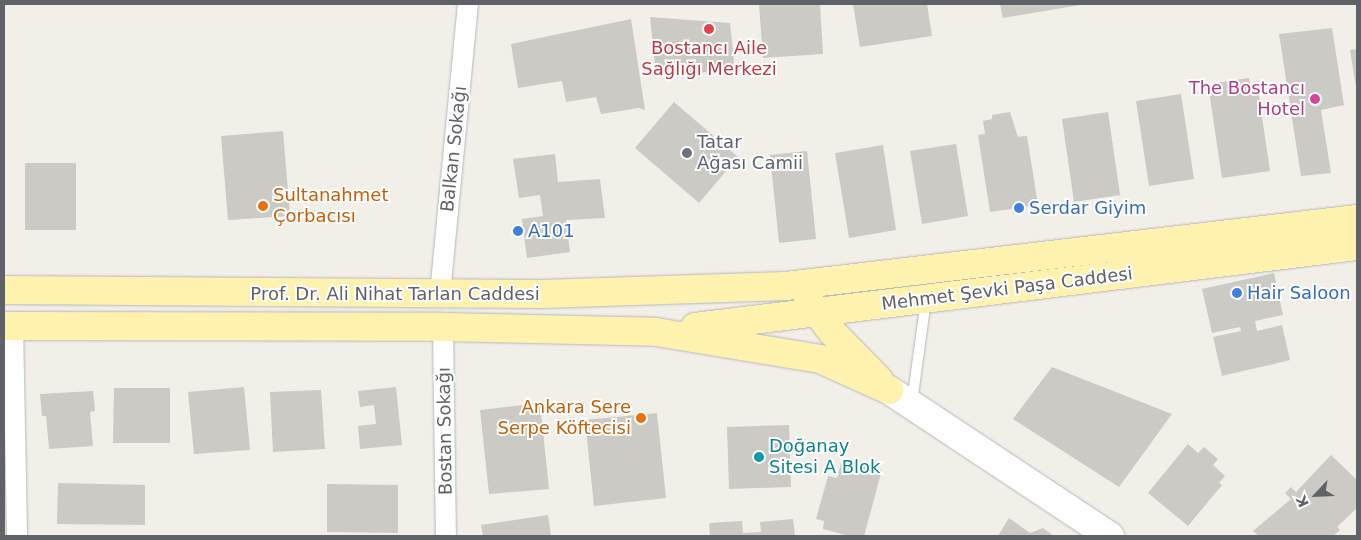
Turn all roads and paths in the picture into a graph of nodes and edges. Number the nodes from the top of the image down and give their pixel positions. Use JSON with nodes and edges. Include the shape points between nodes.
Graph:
{"nodes":[{"id":1,"x":468,"y":4,"type":"edge"},
{"id":2,"x":1357,"y":219,"type":"edge"},
{"id":3,"x":1357,"y":246,"type":"edge"},
{"id":4,"x":786,"y":286,"type":"junction"},
{"id":5,"x":4,"y":290,"type":"edge"},
{"id":6,"x":440,"y":294,"type":"junction"},
{"id":7,"x":926,"y":300,"type":"junction"},
{"id":8,"x":815,"y":312,"type":"junction"},
{"id":9,"x":8,"y":326,"type":"edge"},
{"id":10,"x":443,"y":327,"type":"junction"},
{"id":11,"x":656,"y":332,"type":"junction"},
{"id":12,"x":889,"y":390,"type":"junction"},
{"id":13,"x":912,"y":406,"type":"junction"},
{"id":14,"x":17,"y":536,"type":"edge"},
{"id":15,"x":446,"y":536,"type":"edge"},
{"id":16,"x":1110,"y":536,"type":"edge"}],
"edges":[{"from":1,"to":6,"type":"street","name":"Balkan Sokağı"},
{"from":2,"to":4,"type":"main road","name":"Mehmet Şevki Paşa Caddesi"},
{"from":3,"to":7,"type":"main road","name":"Mehmet Şevki Paşa Caddesi"},
{"from":4,"to":6,"type":"main road","name":"Prof. Dr. Ali Nihat Tarlan Caddesi"},
{"from":4,"to":8,"type":"main road","via":[[805,296]]},
{"from":5,"to":6,"type":"main road","name":"Prof. Dr. Ali Nihat Tarlan Caddesi"},
{"from":7,"to":8,"type":"main road","name":"Mehmet Şevki Paşa Caddesi"},
{"from":7,"to":13,"type":"lane"},
{"from":8,"to":11,"type":"main road","name":"Mehmet Şevki Paşa Caddesi"},
{"from":8,"to":12,"type":"main road"},
{"from":9,"to":10,"type":"main road","name":"Prof. Dr. Ali Nihat Tarlan Caddesi"},
{"from":9,"to":14,"type":"street"},
{"from":10,"to":11,"type":"main road","name":"Prof. Dr. Ali Nihat Tarlan Caddesi"},
{"from":10,"to":15,"type":"street","name":"Bostan Sokağı"},
{"from":11,"to":12,"type":"main road","via":[[820,359]]},
{"from":12,"to":13,"type":"main road"},
{"from":13,"to":16,"type":"main road"}]}
